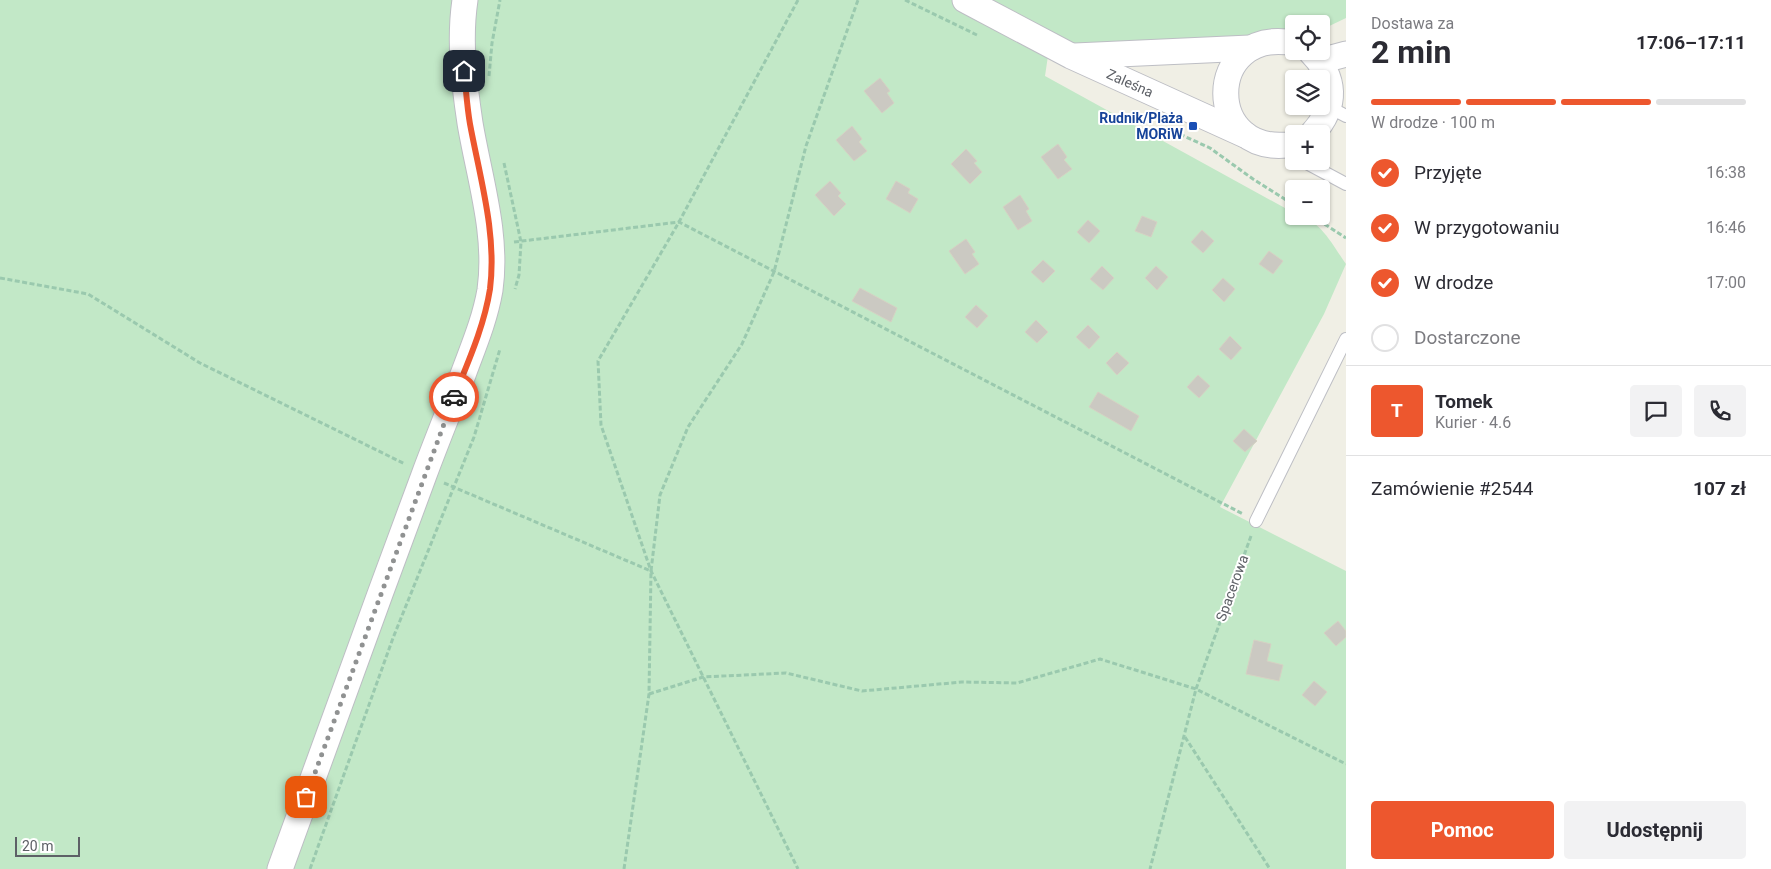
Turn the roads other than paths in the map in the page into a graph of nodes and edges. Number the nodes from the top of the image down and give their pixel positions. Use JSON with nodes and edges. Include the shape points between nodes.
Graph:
{"nodes":[{"id":1,"x":465,"y":0,"type":"edge"},
{"id":2,"x":965,"y":0,"type":"edge"},
{"id":3,"x":1285,"y":41,"type":"edge"},
{"id":4,"x":1250,"y":48,"type":"junction"},
{"id":5,"x":1346,"y":54,"type":"edge"},
{"id":6,"x":1330,"y":55,"type":"edge"},
{"id":7,"x":1071,"y":56,"type":"junction"},
{"id":8,"x":1318,"y":60,"type":"edge"},
{"id":9,"x":1346,"y":72,"type":"edge"},
{"id":10,"x":1335,"y":106,"type":"edge"},
{"id":11,"x":1321,"y":125,"type":"edge"},
{"id":12,"x":1245,"y":135,"type":"junction"},
{"id":13,"x":1285,"y":148,"type":"edge"},
{"id":14,"x":1320,"y":170,"type":"edge"},
{"id":15,"x":1346,"y":184,"type":"edge"},
{"id":16,"x":1346,"y":339,"type":"edge"},
{"id":17,"x":1256,"y":521,"type":"road end"},
{"id":18,"x":280,"y":869,"type":"edge"}],
"edges":[{"from":1,"to":18,"type":"street","via":[[462,21],[464,71],[491,242],[490,290],[482,325],[424,474]]},
{"from":2,"to":7,"type":"street","name":"Zaleśna"},
{"from":3,"to":4,"type":"street","name":"Zaleśna","via":[[1265,42]]},
{"from":4,"to":7,"type":"street","name":"Zaleśna"},
{"from":4,"to":12,"type":"street","name":"Zaleśna","via":[[1233,66],[1225,90],[1233,122]]},
{"from":5,"to":6,"type":"street"},
{"from":7,"to":12,"type":"street","name":"Zaleśna"},
{"from":8,"to":10,"type":"street","via":[[1326,72]]},
{"from":9,"to":10,"type":"street"},
{"from":10,"to":11,"type":"street"},
{"from":12,"to":13,"type":"street","name":"Zaleśna","via":[[1259,143]]},
{"from":14,"to":15,"type":"lane"},
{"from":16,"to":17,"type":"lane"}]}
